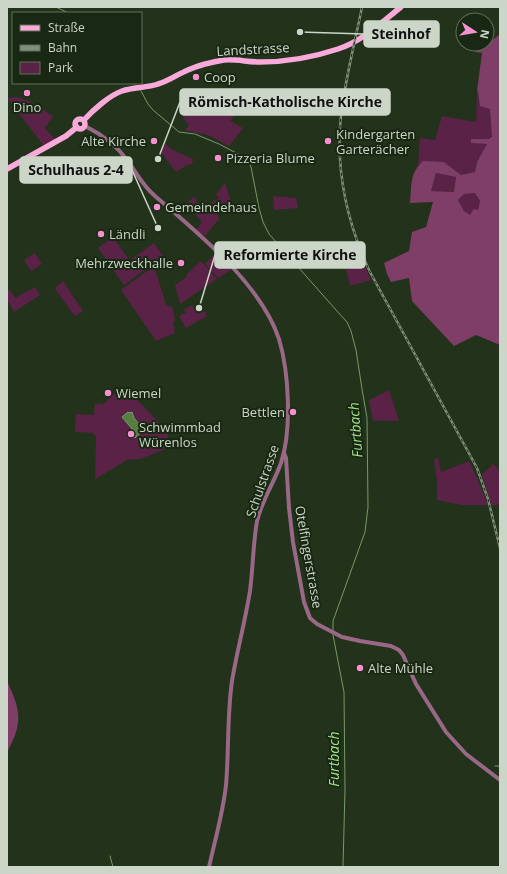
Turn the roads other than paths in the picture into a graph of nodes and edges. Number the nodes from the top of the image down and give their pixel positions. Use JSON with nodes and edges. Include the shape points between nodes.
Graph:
{"nodes":[{"id":1,"x":401,"y":7,"type":"edge"},
{"id":2,"x":84,"y":123,"type":"junction"},
{"id":3,"x":76,"y":127,"type":"junction"},
{"id":4,"x":7,"y":169,"type":"edge"},
{"id":5,"x":284,"y":453,"type":"junction"},
{"id":6,"x":500,"y":780,"type":"edge"},
{"id":7,"x":209,"y":867,"type":"edge"}],
"edges":[{"from":1,"to":2,"type":"main road","name":"Landstrasse","via":[[365,36],[338,49],[274,61],[222,60],[195,67],[159,84],[118,93],[102,103]]},
{"from":2,"to":3,"type":"main road","via":[[81,129]]},
{"from":2,"to":3,"type":"main road","via":[[81,119],[77,120]]},
{"from":2,"to":5,"type":"street","name":"Schulstrasse","via":[[116,147],[152,193],[216,250],[264,306],[276,330],[285,364],[288,404]]},
{"from":3,"to":4,"type":"main road","via":[[66,136]]},
{"from":5,"to":6,"type":"street","name":"Otelfingerstrasse","via":[[291,527],[304,602],[309,616],[313,622],[342,637],[391,646],[399,650],[416,684],[446,732],[466,754]]},
{"from":5,"to":7,"type":"street","name":"Schulstrasse","via":[[257,524],[250,590],[230,698],[222,809]]}]}
